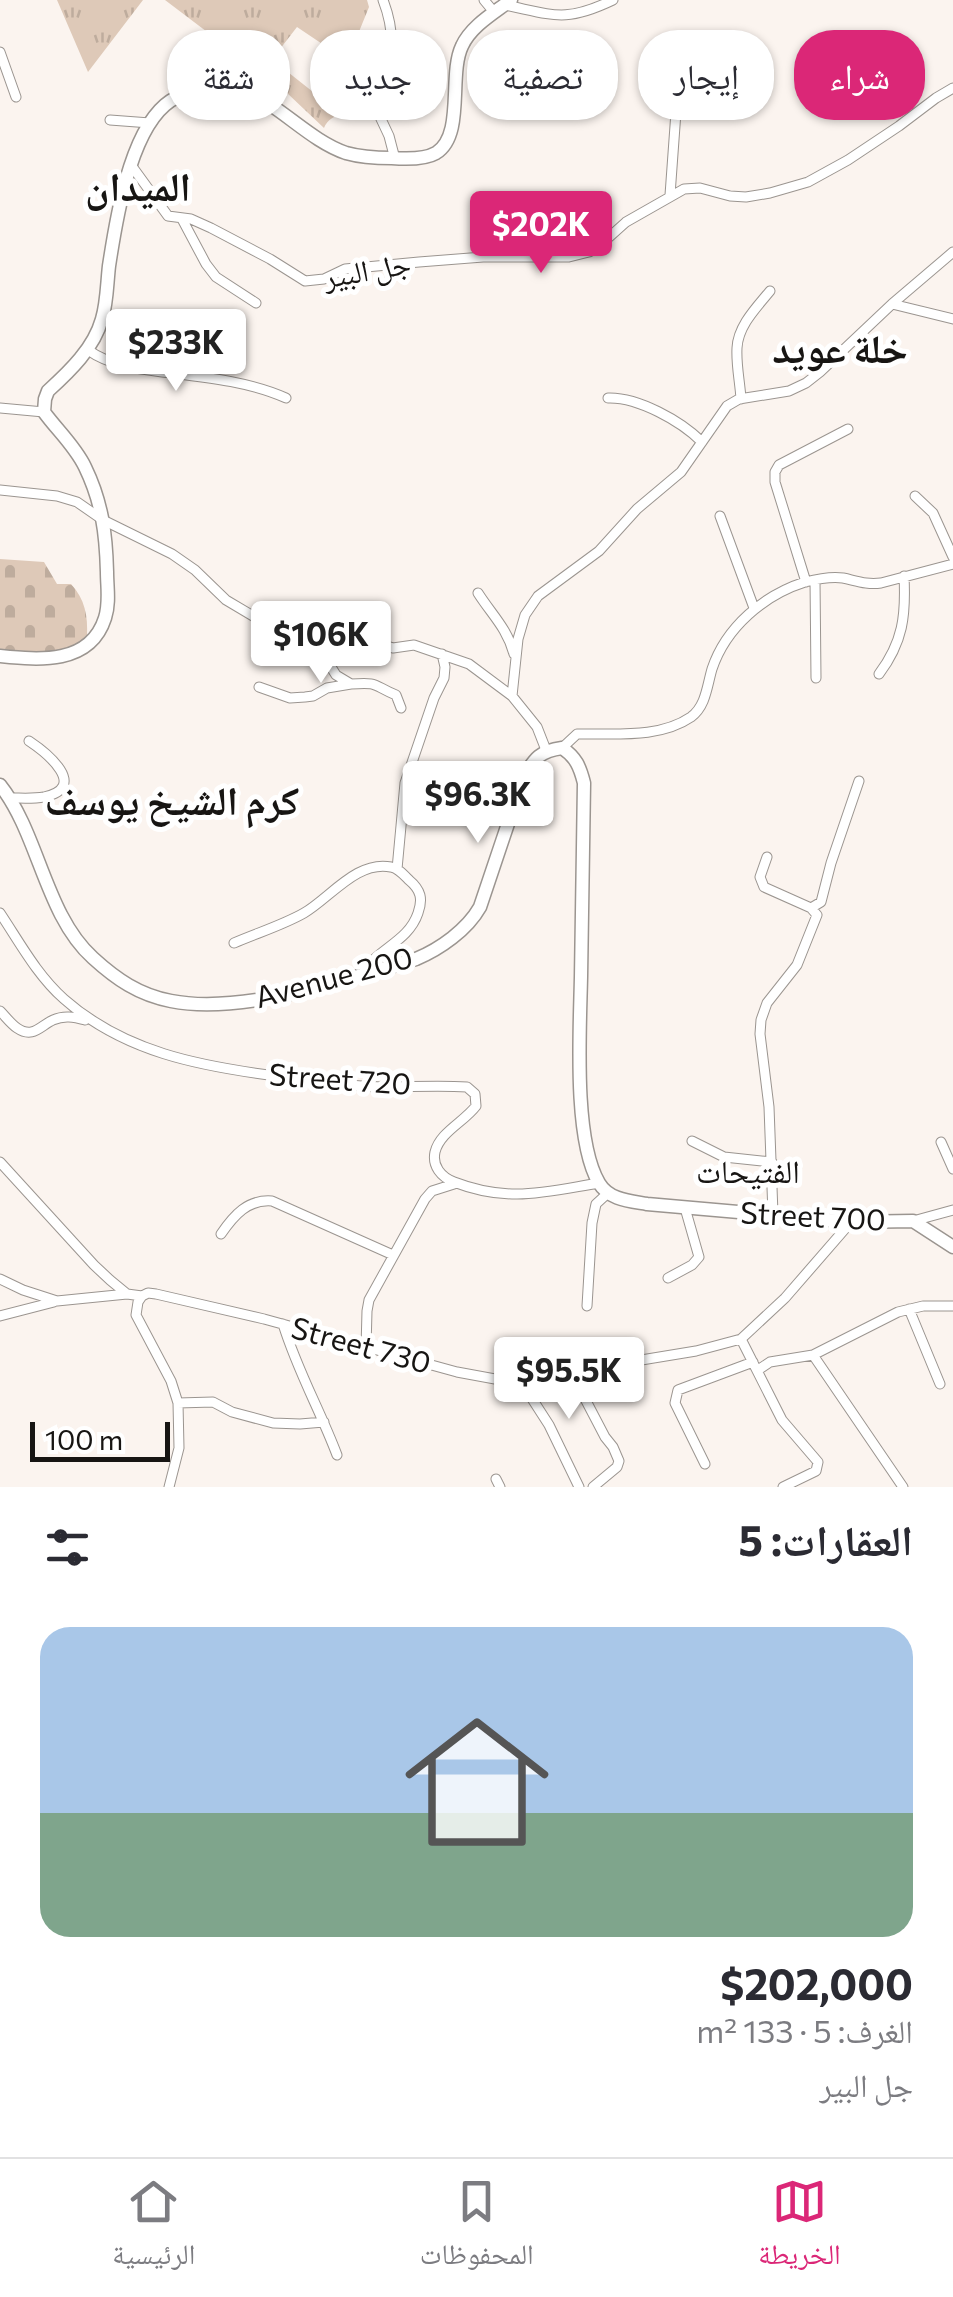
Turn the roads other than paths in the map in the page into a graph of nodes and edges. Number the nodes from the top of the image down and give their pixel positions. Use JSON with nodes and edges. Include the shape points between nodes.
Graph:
{"nodes":[{"id":1,"x":383,"y":0,"type":"edge"},
{"id":2,"x":484,"y":0,"type":"edge"},
{"id":3,"x":613,"y":0,"type":"edge"},
{"id":4,"x":504,"y":6,"type":"edge"},
{"id":5,"x":391,"y":30,"type":"edge"},
{"id":6,"x":0,"y":52,"type":"edge"},
{"id":7,"x":953,"y":88,"type":"edge"},
{"id":8,"x":16,"y":97,"type":"dead end"},
{"id":9,"x":110,"y":120,"type":"dead end"},
{"id":10,"x":382,"y":120,"type":"edge"},
{"id":11,"x":675,"y":120,"type":"edge"},
{"id":12,"x":150,"y":122,"type":"junction"},
{"id":13,"x":395,"y":158,"type":"junction"},
{"id":14,"x":131,"y":165,"type":"junction"},
{"id":15,"x":670,"y":195,"type":"junction"},
{"id":16,"x":182,"y":219,"type":"junction"},
{"id":17,"x":953,"y":252,"type":"edge"},
{"id":18,"x":770,"y":290,"type":"dead end"},
{"id":19,"x":256,"y":302,"type":"dead end"},
{"id":20,"x":892,"y":304,"type":"junction"},
{"id":21,"x":953,"y":319,"type":"edge"},
{"id":22,"x":88,"y":350,"type":"junction"},
{"id":23,"x":286,"y":398,"type":"dead end"},
{"id":24,"x":608,"y":398,"type":"dead end"},
{"id":25,"x":740,"y":399,"type":"junction"},
{"id":26,"x":0,"y":408,"type":"edge"},
{"id":27,"x":44,"y":412,"type":"junction"},
{"id":28,"x":848,"y":429,"type":"dead end"},
{"id":29,"x":702,"y":442,"type":"junction"},
{"id":30,"x":0,"y":490,"type":"edge"},
{"id":31,"x":915,"y":496,"type":"dead end"},
{"id":32,"x":720,"y":516,"type":"dead end"},
{"id":33,"x":103,"y":520,"type":"junction"},
{"id":34,"x":953,"y":556,"type":"edge"},
{"id":35,"x":953,"y":564,"type":"edge"},
{"id":36,"x":904,"y":576,"type":"junction"},
{"id":37,"x":810,"y":581,"type":"junction"},
{"id":38,"x":478,"y":593,"type":"dead end"},
{"id":39,"x":754,"y":608,"type":"junction"},
{"id":40,"x":288,"y":629,"type":"junction"},
{"id":41,"x":442,"y":654,"type":"junction"},
{"id":42,"x":0,"y":656,"type":"edge"},
{"id":43,"x":514,"y":662,"type":"junction"},
{"id":44,"x":878,"y":674,"type":"dead end"},
{"id":45,"x":816,"y":678,"type":"dead end"},
{"id":46,"x":351,"y":684,"type":"junction"},
{"id":47,"x":259,"y":687,"type":"dead end"},
{"id":48,"x":512,"y":696,"type":"junction"},
{"id":49,"x":401,"y":708,"type":"dead end"},
{"id":50,"x":29,"y":741,"type":"dead end"},
{"id":51,"x":562,"y":748,"type":"junction"},
{"id":52,"x":546,"y":750,"type":"junction"},
{"id":53,"x":860,"y":781,"type":"dead end"},
{"id":54,"x":0,"y":785,"type":"edge"},
{"id":55,"x":11,"y":798,"type":"junction"},
{"id":56,"x":767,"y":857,"type":"dead end"},
{"id":57,"x":397,"y":869,"type":"junction"},
{"id":58,"x":811,"y":908,"type":"junction"},
{"id":59,"x":0,"y":914,"type":"edge"},
{"id":60,"x":234,"y":943,"type":"dead end"},
{"id":61,"x":362,"y":975,"type":"junction"},
{"id":62,"x":0,"y":1011,"type":"edge"},
{"id":63,"x":106,"y":1030,"type":"junction"},
{"id":64,"x":692,"y":1141,"type":"dead end"},
{"id":65,"x":941,"y":1142,"type":"dead end"},
{"id":66,"x":0,"y":1162,"type":"edge"},
{"id":67,"x":772,"y":1162,"type":"junction"},
{"id":68,"x":953,"y":1168,"type":"edge"},
{"id":69,"x":457,"y":1183,"type":"junction"},
{"id":70,"x":604,"y":1188,"type":"junction"},
{"id":71,"x":685,"y":1208,"type":"junction"},
{"id":72,"x":953,"y":1210,"type":"edge"},
{"id":73,"x":772,"y":1214,"type":"junction"},
{"id":74,"x":913,"y":1221,"type":"junction"},
{"id":75,"x":851,"y":1222,"type":"junction"},
{"id":76,"x":221,"y":1234,"type":"dead end"},
{"id":77,"x":953,"y":1247,"type":"edge"},
{"id":78,"x":393,"y":1255,"type":"junction"},
{"id":79,"x":668,"y":1278,"type":"dead end"},
{"id":80,"x":0,"y":1279,"type":"edge"},
{"id":81,"x":127,"y":1294,"type":"junction"},
{"id":82,"x":142,"y":1296,"type":"junction"},
{"id":83,"x":56,"y":1301,"type":"junction"},
{"id":84,"x":587,"y":1306,"type":"dead end"},
{"id":85,"x":953,"y":1306,"type":"edge"},
{"id":86,"x":909,"y":1309,"type":"junction"},
{"id":87,"x":0,"y":1316,"type":"edge"},
{"id":88,"x":283,"y":1324,"type":"junction"},
{"id":89,"x":741,"y":1339,"type":"junction"},
{"id":90,"x":366,"y":1348,"type":"junction"},
{"id":91,"x":813,"y":1355,"type":"junction"},
{"id":92,"x":755,"y":1366,"type":"junction"},
{"id":93,"x":571,"y":1372,"type":"junction"},
{"id":94,"x":520,"y":1380,"type":"junction"},
{"id":95,"x":940,"y":1384,"type":"dead end"},
{"id":96,"x":178,"y":1403,"type":"junction"},
{"id":97,"x":324,"y":1422,"type":"junction"},
{"id":98,"x":337,"y":1455,"type":"dead end"},
{"id":99,"x":705,"y":1464,"type":"dead end"},
{"id":100,"x":789,"y":1486,"type":"edge"},
{"id":101,"x":168,"y":1487,"type":"edge"},
{"id":102,"x":579,"y":1487,"type":"edge"},
{"id":103,"x":593,"y":1487,"type":"edge"},
{"id":104,"x":904,"y":1487,"type":"edge"}],
"edges":[{"from":1,"to":5,"type":"street"},
{"from":2,"to":4,"type":"street"},
{"from":3,"to":4,"type":"street","via":[[572,16]]},
{"from":4,"to":13,"type":"main road","via":[[461,47],[444,146],[433,155]]},
{"from":6,"to":8,"type":"street"},
{"from":7,"to":15,"type":"street","name":"جل البير","via":[[808,182],[758,196],[692,188]]},
{"from":9,"to":12,"type":"street"},
{"from":10,"to":13,"type":"street"},
{"from":11,"to":15,"type":"street"},
{"from":12,"to":13,"type":"main road","via":[[176,97],[228,84],[346,153]]},
{"from":12,"to":14,"type":"main road"},
{"from":14,"to":16,"type":"street","name":"جل البير","via":[[168,216]]},
{"from":14,"to":22,"type":"main road","via":[[102,320]]},
{"from":15,"to":16,"type":"street","name":"جل البير","via":[[580,255],[345,269],[311,282]]},
{"from":16,"to":19,"type":"street","via":[[216,277]]},
{"from":17,"to":20,"type":"street"},
{"from":18,"to":25,"type":"street","via":[[739,336]]},
{"from":20,"to":21,"type":"street"},
{"from":20,"to":25,"type":"street","via":[[806,383]]},
{"from":22,"to":23,"type":"street","via":[[112,362]]},
{"from":22,"to":27,"type":"main road","via":[[48,391]]},
{"from":24,"to":29,"type":"street","via":[[673,420]]},
{"from":25,"to":29,"type":"street","via":[[727,406]]},
{"from":26,"to":27,"type":"street"},
{"from":27,"to":33,"type":"main road","via":[[84,464]]},
{"from":28,"to":37,"type":"street","via":[[775,472]]},
{"from":29,"to":43,"type":"street","via":[[599,551],[530,606]]},
{"from":30,"to":33,"type":"street","via":[[58,496]]},
{"from":31,"to":34,"type":"street","via":[[933,513]]},
{"from":32,"to":39,"type":"street"},
{"from":33,"to":40,"type":"street","via":[[172,554],[241,611]]},
{"from":33,"to":42,"type":"main road","via":[[108,596],[99,630],[68,656]]},
{"from":35,"to":36,"type":"street"},
{"from":36,"to":37,"type":"street","via":[[870,584]]},
{"from":36,"to":44,"type":"street","via":[[904,618],[893,655]]},
{"from":37,"to":39,"type":"street"},
{"from":37,"to":45,"type":"street"},
{"from":38,"to":43,"type":"street","via":[[507,631]]},
{"from":39,"to":51,"type":"street","via":[[719,653],[704,702],[692,716],[641,733],[577,734]]},
{"from":40,"to":41,"type":"street","via":[[344,632]]},
{"from":40,"to":46,"type":"street","via":[[297,644]]},
{"from":41,"to":48,"type":"street","via":[[469,664]]},
{"from":41,"to":57,"type":"street","via":[[442,685],[405,782]]},
{"from":43,"to":48,"type":"street"},
{"from":46,"to":47,"type":"street","via":[[305,698]]},
{"from":46,"to":49,"type":"street","via":[[376,684],[396,695]]},
{"from":48,"to":52,"type":"street","via":[[537,726]]},
{"from":50,"to":55,"type":"street","via":[[61,769],[64,782],[45,797]]},
{"from":51,"to":52,"type":"main road"},
{"from":51,"to":70,"type":"main road","via":[[573,755],[584,783],[580,1082],[589,1156]]},
{"from":52,"to":61,"type":"main road","name":"Avenue 200","via":[[524,776],[473,919],[416,958]]},
{"from":53,"to":58,"type":"street","via":[[821,902]]},
{"from":54,"to":55,"type":"main road","name":"Avenue 200"},
{"from":55,"to":61,"type":"main road","name":"Avenue 200","via":[[75,937],[136,990],[176,1002],[238,1004]]},
{"from":56,"to":58,"type":"street","via":[[764,887]]},
{"from":57,"to":60,"type":"street","via":[[356,874],[305,912]]},
{"from":57,"to":61,"type":"street","via":[[418,888],[419,908],[411,927]]},
{"from":58,"to":67,"type":"street","via":[[817,915],[797,965],[761,1020]]},
{"from":59,"to":63,"type":"street","name":"Street 720","via":[[52,988]]},
{"from":62,"to":63,"type":"street","via":[[29,1033],[66,1016]]},
{"from":63,"to":69,"type":"street","name":"Street 720","via":[[146,1049],[240,1072],[355,1085],[467,1087],[476,1094],[476,1106],[439,1142],[434,1158],[440,1173]]},
{"from":64,"to":67,"type":"street","via":[[724,1157]]},
{"from":65,"to":68,"type":"street"},
{"from":66,"to":81,"type":"street"},
{"from":67,"to":73,"type":"street"},
{"from":69,"to":70,"type":"street","via":[[508,1196]]},
{"from":69,"to":78,"type":"street","via":[[425,1198]]},
{"from":70,"to":71,"type":"main road","name":"Street 700","via":[[620,1200]]},
{"from":70,"to":84,"type":"street","via":[[592,1223]]},
{"from":71,"to":73,"type":"main road","name":"Street 700"},
{"from":71,"to":79,"type":"street","via":[[699,1257]]},
{"from":72,"to":74,"type":"street"},
{"from":73,"to":75,"type":"main road","name":"Street 700"},
{"from":74,"to":75,"type":"main road","name":"Street 700"},
{"from":74,"to":77,"type":"main road","name":"Street 700"},
{"from":75,"to":89,"type":"street","name":"Street 730"},
{"from":76,"to":78,"type":"street","via":[[244,1207],[272,1200]]},
{"from":78,"to":90,"type":"street","via":[[366,1311]]},
{"from":80,"to":83,"type":"street"},
{"from":81,"to":82,"type":"street","name":"Street 730"},
{"from":81,"to":83,"type":"street","name":"Street 730"},
{"from":82,"to":88,"type":"street","name":"Street 730"},
{"from":82,"to":96,"type":"street","via":[[136,1315]]},
{"from":83,"to":87,"type":"street","name":"Street 730"},
{"from":85,"to":86,"type":"street"},
{"from":86,"to":91,"type":"street"},
{"from":86,"to":95,"type":"street"},
{"from":88,"to":90,"type":"street","name":"Street 730"},
{"from":88,"to":97,"type":"street"},
{"from":89,"to":92,"type":"street"},
{"from":89,"to":93,"type":"street","name":"Street 730"},
{"from":90,"to":94,"type":"street","name":"Street 730"},
{"from":91,"to":92,"type":"street"},
{"from":91,"to":104,"type":"street"},
{"from":92,"to":99,"type":"street","via":[[678,1390],[675,1403]]},
{"from":92,"to":100,"type":"street","via":[[782,1420],[818,1462],[816,1471]]},
{"from":93,"to":94,"type":"street","name":"Street 730"},
{"from":93,"to":103,"type":"street","via":[[618,1456],[611,1478]]},
{"from":94,"to":102,"type":"street"},
{"from":96,"to":97,"type":"street","via":[[213,1402],[273,1423]]},
{"from":96,"to":101,"type":"street","via":[[179,1448]]},
{"from":97,"to":98,"type":"street"}]}
